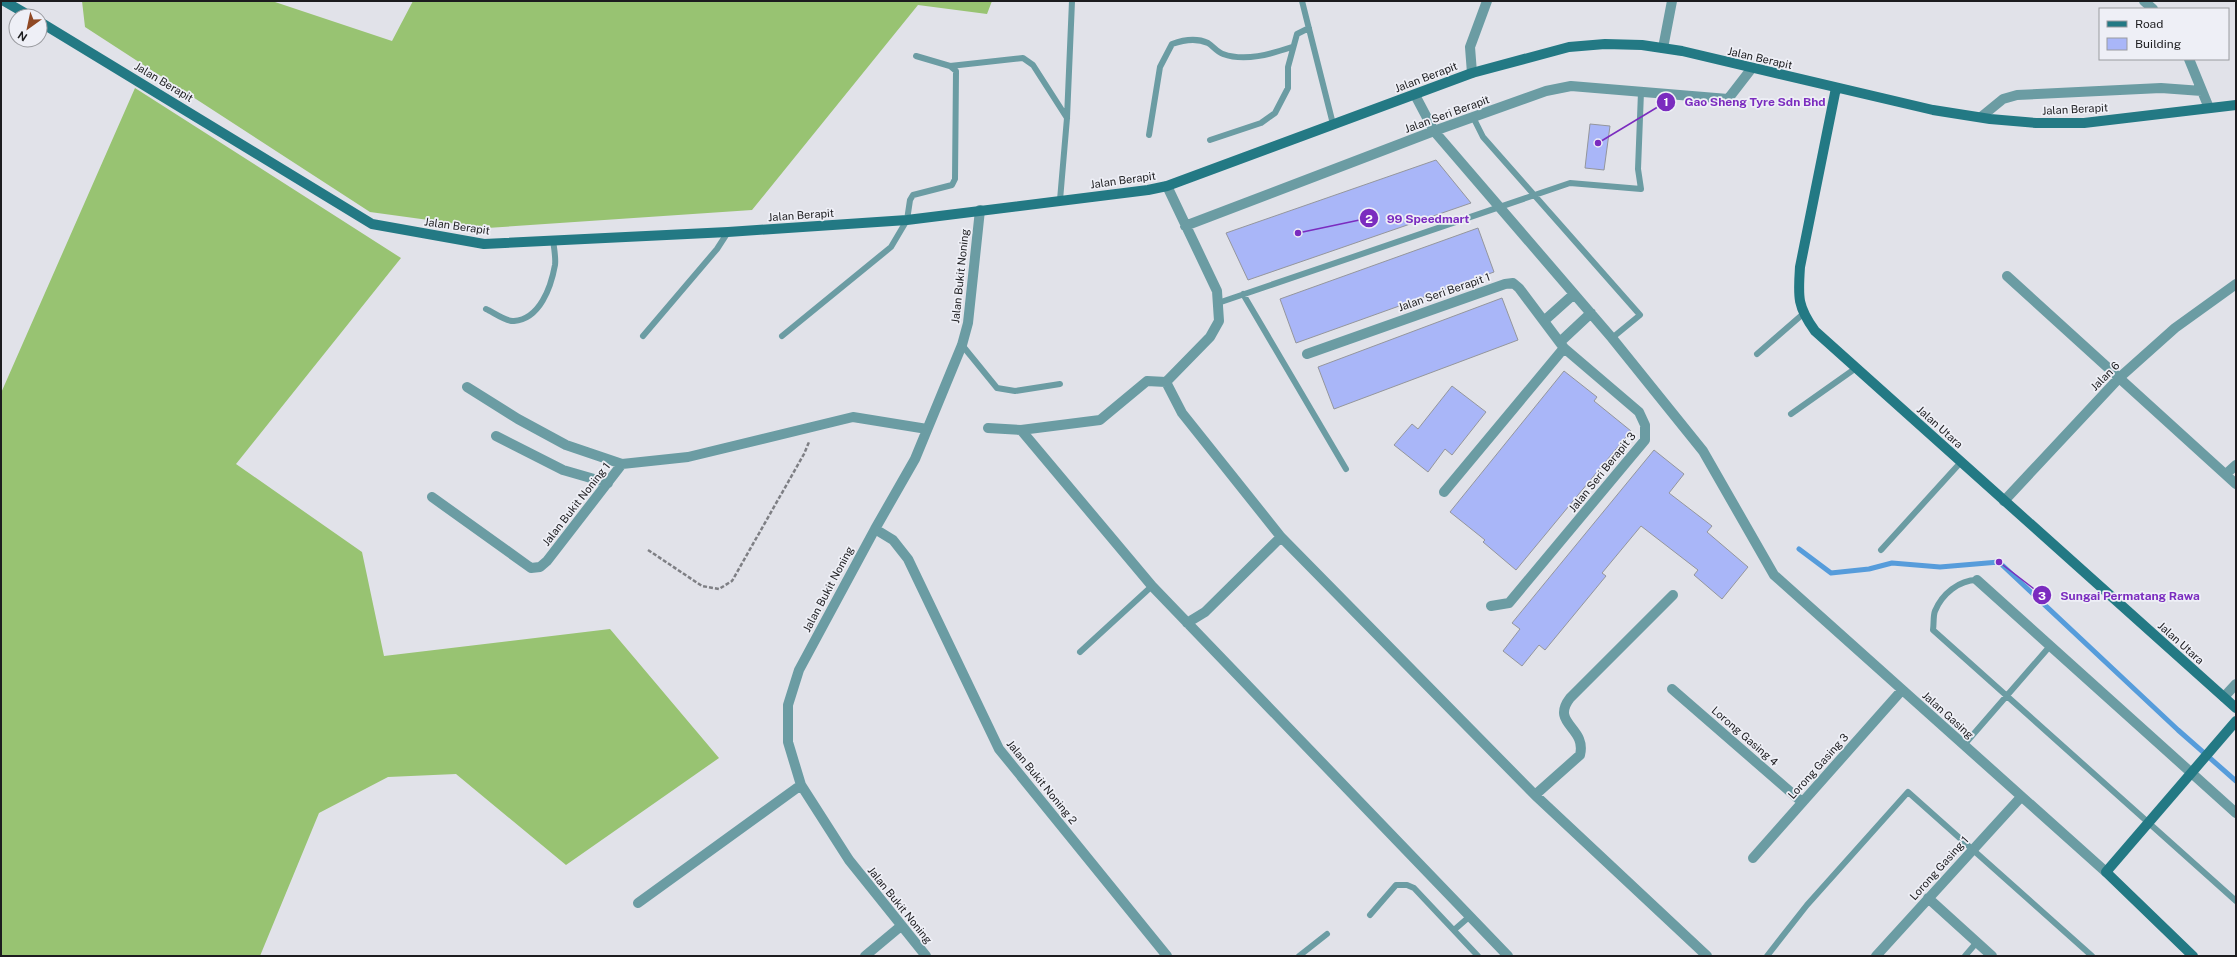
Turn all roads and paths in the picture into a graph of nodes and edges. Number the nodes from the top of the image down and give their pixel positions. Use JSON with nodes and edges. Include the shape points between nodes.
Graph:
{"nodes":[{"id":1,"x":4,"y":1,"type":"edge"},
{"id":2,"x":1072,"y":1,"type":"edge"},
{"id":3,"x":1302,"y":1,"type":"edge"},
{"id":4,"x":1487,"y":1,"type":"edge"},
{"id":5,"x":1672,"y":1,"type":"edge"},
{"id":6,"x":2144,"y":1,"type":"edge"},
{"id":7,"x":16,"y":8,"type":"edge"},
{"id":8,"x":2152,"y":8,"type":"edge"},
{"id":9,"x":48,"y":27,"type":"edge"},
{"id":10,"x":1309,"y":28,"type":"junction"},
{"id":11,"x":1292,"y":47,"type":"junction"},
{"id":12,"x":1663,"y":48,"type":"junction"},
{"id":13,"x":916,"y":56,"type":"dead end"},
{"id":14,"x":2189,"y":60,"type":"edge"},
{"id":15,"x":950,"y":66,"type":"junction"},
{"id":16,"x":1752,"y":68,"type":"junction"},
{"id":17,"x":1472,"y":73,"type":"junction"},
{"id":18,"x":1836,"y":88,"type":"junction"},
{"id":19,"x":2202,"y":91,"type":"junction"},
{"id":20,"x":1641,"y":92,"type":"junction"},
{"id":21,"x":1415,"y":95,"type":"junction"},
{"id":22,"x":2236,"y":105,"type":"edge"},
{"id":23,"x":2209,"y":108,"type":"junction"},
{"id":24,"x":1473,"y":117,"type":"junction"},
{"id":25,"x":1981,"y":117,"type":"junction"},
{"id":26,"x":1067,"y":118,"type":"junction"},
{"id":27,"x":1333,"y":124,"type":"junction"},
{"id":28,"x":1434,"y":131,"type":"junction"},
{"id":29,"x":1149,"y":135,"type":"dead end"},
{"id":30,"x":1210,"y":140,"type":"dead end"},
{"id":31,"x":1167,"y":186,"type":"junction"},
{"id":32,"x":1534,"y":195,"type":"junction"},
{"id":33,"x":1060,"y":200,"type":"junction"},
{"id":34,"x":1499,"y":207,"type":"junction"},
{"id":35,"x":980,"y":210,"type":"junction"},
{"id":36,"x":907,"y":220,"type":"junction"},
{"id":37,"x":1185,"y":226,"type":"junction"},
{"id":38,"x":728,"y":232,"type":"junction"},
{"id":39,"x":553,"y":240,"type":"junction"},
{"id":40,"x":2007,"y":276,"type":"dead end"},
{"id":41,"x":2236,"y":284,"type":"edge"},
{"id":42,"x":1243,"y":294,"type":"junction"},
{"id":43,"x":1574,"y":294,"type":"junction"},
{"id":44,"x":1218,"y":303,"type":"junction"},
{"id":45,"x":486,"y":309,"type":"dead end"},
{"id":46,"x":1590,"y":314,"type":"junction"},
{"id":47,"x":1803,"y":314,"type":"junction"},
{"id":48,"x":1544,"y":320,"type":"junction"},
{"id":49,"x":643,"y":336,"type":"dead end"},
{"id":50,"x":782,"y":336,"type":"dead end"},
{"id":51,"x":1612,"y":338,"type":"junction"},
{"id":52,"x":1562,"y":345,"type":"junction"},
{"id":53,"x":962,"y":346,"type":"junction"},
{"id":54,"x":1307,"y":354,"type":"dead end"},
{"id":55,"x":1757,"y":354,"type":"dead end"},
{"id":56,"x":1856,"y":368,"type":"junction"},
{"id":57,"x":2119,"y":378,"type":"junction"},
{"id":58,"x":1166,"y":382,"type":"junction"},
{"id":59,"x":1060,"y":384,"type":"dead end"},
{"id":60,"x":467,"y":387,"type":"dead end"},
{"id":61,"x":1791,"y":414,"type":"dead end"},
{"id":62,"x":814,"y":426,"type":"junction"},
{"id":63,"x":988,"y":428,"type":"dead end"},
{"id":64,"x":927,"y":429,"type":"junction"},
{"id":65,"x":1021,"y":430,"type":"junction"},
{"id":66,"x":496,"y":436,"type":"dead end"},
{"id":67,"x":1961,"y":462,"type":"junction"},
{"id":68,"x":622,"y":464,"type":"junction"},
{"id":69,"x":2236,"y":465,"type":"edge"},
{"id":70,"x":1346,"y":469,"type":"dead end"},
{"id":71,"x":2226,"y":474,"type":"junction"},
{"id":72,"x":608,"y":483,"type":"junction"},
{"id":73,"x":2236,"y":484,"type":"edge"},
{"id":74,"x":1444,"y":492,"type":"dead end"},
{"id":75,"x":432,"y":498,"type":"dead end"},
{"id":76,"x":2004,"y":501,"type":"junction"},
{"id":77,"x":875,"y":529,"type":"junction"},
{"id":78,"x":1281,"y":537,"type":"junction"},
{"id":79,"x":648,"y":550,"type":"dead end"},
{"id":80,"x":1881,"y":550,"type":"dead end"},
{"id":81,"x":1976,"y":580,"type":"joint"},
{"id":82,"x":1152,"y":586,"type":"junction"},
{"id":83,"x":1673,"y":595,"type":"dead end"},
{"id":84,"x":1491,"y":606,"type":"dead end"},
{"id":85,"x":1187,"y":624,"type":"junction"},
{"id":86,"x":2050,"y":646,"type":"junction"},
{"id":87,"x":1080,"y":652,"type":"dead end"},
{"id":88,"x":2236,"y":684,"type":"edge"},
{"id":89,"x":1672,"y":689,"type":"dead end"},
{"id":90,"x":1902,"y":690,"type":"junction"},
{"id":91,"x":2006,"y":695,"type":"junction"},
{"id":92,"x":2224,"y":697,"type":"junction"},
{"id":93,"x":2236,"y":708,"type":"edge"},
{"id":94,"x":2236,"y":721,"type":"edge"},
{"id":95,"x":1964,"y":745,"type":"junction"},
{"id":96,"x":2191,"y":772,"type":"junction"},
{"id":97,"x":801,"y":785,"type":"junction"},
{"id":98,"x":1535,"y":795,"type":"junction"},
{"id":99,"x":2021,"y":796,"type":"junction"},
{"id":100,"x":1802,"y":802,"type":"junction"},
{"id":101,"x":2236,"y":813,"type":"edge"},
{"id":102,"x":2148,"y":822,"type":"junction"},
{"id":103,"x":1973,"y":850,"type":"junction"},
{"id":104,"x":1753,"y":858,"type":"dead end"},
{"id":105,"x":2106,"y":872,"type":"junction"},
{"id":106,"x":1928,"y":898,"type":"junction"},
{"id":107,"x":2236,"y":901,"type":"edge"},
{"id":108,"x":638,"y":903,"type":"dead end"},
{"id":109,"x":1370,"y":915,"type":"dead end"},
{"id":110,"x":1469,"y":916,"type":"junction"},
{"id":111,"x":901,"y":926,"type":"junction"},
{"id":112,"x":1454,"y":930,"type":"junction"},
{"id":113,"x":1327,"y":934,"type":"dead end"},
{"id":114,"x":1977,"y":942,"type":"junction"},
{"id":115,"x":865,"y":956,"type":"edge"},
{"id":116,"x":926,"y":956,"type":"edge"},
{"id":117,"x":1167,"y":956,"type":"edge"},
{"id":118,"x":1299,"y":956,"type":"edge"},
{"id":119,"x":1478,"y":956,"type":"edge"},
{"id":120,"x":1508,"y":956,"type":"edge"},
{"id":121,"x":1707,"y":956,"type":"edge"},
{"id":122,"x":1767,"y":956,"type":"edge"},
{"id":123,"x":1876,"y":956,"type":"edge"},
{"id":124,"x":1965,"y":956,"type":"edge"},
{"id":125,"x":1992,"y":956,"type":"edge"},
{"id":126,"x":2092,"y":956,"type":"edge"},
{"id":127,"x":2193,"y":956,"type":"edge"}],
"edges":[{"from":1,"to":7,"type":"main road"},
{"from":2,"to":26,"type":"lane"},
{"from":3,"to":10,"type":"lane"},
{"from":4,"to":17,"type":"street","via":[[1470,47]]},
{"from":5,"to":12,"type":"street"},
{"from":6,"to":8,"type":"street"},
{"from":9,"to":39,"type":"main road","name":"Jalan Berapit","via":[[372,224],[484,244]]},
{"from":10,"to":11,"type":"lane","via":[[1297,34]]},
{"from":10,"to":27,"type":"lane"},
{"from":11,"to":29,"type":"lane","via":[[1269,54],[1238,57],[1222,54],[1208,43],[1181,40],[1172,44],[1160,67]]},
{"from":11,"to":30,"type":"lane","via":[[1288,67],[1288,88],[1275,113],[1261,123]]},
{"from":12,"to":16,"type":"main road","name":"Jalan Berapit"},
{"from":12,"to":17,"type":"main road","name":"Jalan Berapit","via":[[1605,44],[1569,47]]},
{"from":13,"to":15,"type":"lane"},
{"from":14,"to":19,"type":"street"},
{"from":15,"to":26,"type":"lane","via":[[1023,58],[1033,65]]},
{"from":15,"to":36,"type":"lane","via":[[956,71],[955,179],[952,185],[913,195]]},
{"from":16,"to":18,"type":"main road","name":"Jalan Berapit"},
{"from":16,"to":20,"type":"street","name":"Jalan Seri Berapit","via":[[1728,99]]},
{"from":17,"to":21,"type":"main road","name":"Jalan Berapit"},
{"from":18,"to":25,"type":"main road","name":"Jalan Berapit","via":[[1933,110]]},
{"from":18,"to":47,"type":"main road","name":"Jalan Utara","via":[[1800,267],[1798,293]]},
{"from":19,"to":23,"type":"street"},
{"from":19,"to":25,"type":"street","via":[[2161,88],[2016,95],[2003,99]]},
{"from":20,"to":24,"type":"street","name":"Jalan Seri Berapit","via":[[1571,86],[1546,91]]},
{"from":20,"to":32,"type":"lane","via":[[1638,169],[1642,189],[1570,183]]},
{"from":21,"to":27,"type":"main road","name":"Jalan Berapit"},
{"from":21,"to":28,"type":"street","name":"Jalan Gasing"},
{"from":22,"to":23,"type":"main road","name":"Jalan Berapit"},
{"from":23,"to":25,"type":"main road","name":"Jalan Berapit","via":[[2084,123],[2036,123]]},
{"from":24,"to":28,"type":"street","name":"Jalan Seri Berapit"},
{"from":24,"to":32,"type":"lane","via":[[1483,137]]},
{"from":26,"to":33,"type":"lane"},
{"from":27,"to":31,"type":"main road","name":"Jalan Berapit"},
{"from":28,"to":34,"type":"street","name":"Jalan Gasing"},
{"from":28,"to":37,"type":"street","name":"Jalan Seri Berapit"},
{"from":31,"to":33,"type":"main road","name":"Jalan Berapit"},
{"from":31,"to":37,"type":"street"},
{"from":32,"to":34,"type":"lane"},
{"from":32,"to":51,"type":"lane","via":[[1640,315]]},
{"from":33,"to":35,"type":"main road","name":"Jalan Berapit"},
{"from":34,"to":42,"type":"lane"},
{"from":34,"to":43,"type":"street","name":"Jalan Gasing"},
{"from":35,"to":36,"type":"main road","name":"Jalan Berapit"},
{"from":35,"to":53,"type":"street","name":"Jalan Bukit Noning","via":[[968,323]]},
{"from":36,"to":38,"type":"main road","name":"Jalan Berapit"},
{"from":36,"to":50,"type":"lane","via":[[890,247]]},
{"from":37,"to":44,"type":"street","via":[[1217,291]]},
{"from":38,"to":39,"type":"main road","name":"Jalan Berapit"},
{"from":38,"to":49,"type":"lane","via":[[718,249]]},
{"from":39,"to":45,"type":"lane","via":[[555,264],[545,297],[536,311],[512,322]]},
{"from":40,"to":57,"type":"street"},
{"from":41,"to":57,"type":"street","name":"Jalan 6","via":[[2175,328]]},
{"from":42,"to":44,"type":"lane"},
{"from":42,"to":70,"type":"lane"},
{"from":43,"to":46,"type":"street","name":"Jalan Gasing"},
{"from":43,"to":48,"type":"street"},
{"from":44,"to":58,"type":"street","via":[[1219,321],[1210,337]]},
{"from":46,"to":51,"type":"street","name":"Jalan Gasing"},
{"from":46,"to":52,"type":"street"},
{"from":47,"to":55,"type":"lane"},
{"from":47,"to":56,"type":"main road","name":"Jalan Utara","via":[[1815,331]]},
{"from":48,"to":52,"type":"street","name":"Jalan Seri Berapit 1"},
{"from":48,"to":54,"type":"street","name":"Jalan Seri Berapit 1","via":[[1519,288],[1513,284],[1505,284]]},
{"from":51,"to":90,"type":"street","name":"Jalan Gasing","via":[[1703,451],[1774,576]]},
{"from":52,"to":74,"type":"street"},
{"from":52,"to":84,"type":"street","name":"Jalan Seri Berapit 3","via":[[1639,412],[1645,425],[1645,440],[1509,603]]},
{"from":53,"to":59,"type":"lane","via":[[997,388],[1015,391]]},
{"from":53,"to":64,"type":"street","name":"Jalan Bukit Noning"},
{"from":56,"to":61,"type":"lane"},
{"from":56,"to":67,"type":"main road","name":"Jalan Utara"},
{"from":57,"to":71,"type":"street"},
{"from":57,"to":76,"type":"street","name":"Jalan 6"},
{"from":58,"to":65,"type":"street","via":[[1147,381],[1100,420]]},
{"from":58,"to":78,"type":"street","via":[[1182,413]]},
{"from":60,"to":68,"type":"street","via":[[518,420],[566,445]]},
{"from":62,"to":64,"type":"street","name":"Jalan Bukit Noning 1","via":[[853,417]]},
{"from":62,"to":68,"type":"street","name":"Jalan Bukit Noning 1","via":[[688,457]]},
{"from":62,"to":79,"type":"path","via":[[804,454],[732,581],[719,589],[702,586]]},
{"from":63,"to":65,"type":"street"},
{"from":64,"to":77,"type":"street","name":"Jalan Bukit Noning","via":[[915,459]]},
{"from":65,"to":82,"type":"street"},
{"from":66,"to":72,"type":"street","via":[[563,470]]},
{"from":67,"to":76,"type":"main road","name":"Jalan Utara"},
{"from":67,"to":80,"type":"lane"},
{"from":68,"to":72,"type":"street","name":"Jalan Bukit Noning 1"},
{"from":69,"to":71,"type":"street"},
{"from":71,"to":73,"type":"street"},
{"from":72,"to":75,"type":"street","name":"Jalan Bukit Noning 1","via":[[547,561],[540,567],[531,568]]},
{"from":76,"to":92,"type":"main road","name":"Jalan Utara"},
{"from":77,"to":97,"type":"street","name":"Jalan Bukit Noning","via":[[799,670],[788,705],[788,742]]},
{"from":77,"to":117,"type":"street","name":"Jalan Bukit Noning 2","via":[[893,540],[908,558],[999,749]]},
{"from":78,"to":85,"type":"street","via":[[1205,612]]},
{"from":78,"to":98,"type":"street"},
{"from":81,"to":86,"type":"street"},
{"from":81,"to":91,"type":"lane","via":[[1965,580],[1947,594],[1935,611],[1933,630]]},
{"from":82,"to":85,"type":"street"},
{"from":82,"to":87,"type":"lane"},
{"from":83,"to":98,"type":"street","via":[[1563,707],[1563,715],[1580,740],[1580,755]]},
{"from":85,"to":110,"type":"street"},
{"from":86,"to":91,"type":"lane"},
{"from":86,"to":96,"type":"street"},
{"from":88,"to":92,"type":"street"},
{"from":89,"to":100,"type":"street","name":"Lorong Gasing 4"},
{"from":90,"to":95,"type":"street","name":"Jalan Gasing"},
{"from":90,"to":100,"type":"street","name":"Lorong Gasing 3"},
{"from":91,"to":95,"type":"lane"},
{"from":91,"to":102,"type":"lane"},
{"from":92,"to":93,"type":"main road","name":"Jalan Utara"},
{"from":94,"to":96,"type":"main road"},
{"from":95,"to":99,"type":"street","name":"Jalan Gasing"},
{"from":96,"to":101,"type":"street"},
{"from":96,"to":102,"type":"main road"},
{"from":97,"to":108,"type":"street"},
{"from":97,"to":111,"type":"street","name":"Jalan Bukit Noning","via":[[849,860]]},
{"from":98,"to":121,"type":"street"},
{"from":99,"to":103,"type":"street","name":"Lorong Gasing 1"},
{"from":99,"to":105,"type":"street","name":"Jalan Gasing"},
{"from":100,"to":104,"type":"street","name":"Lorong Gasing 3"},
{"from":102,"to":105,"type":"main road"},
{"from":102,"to":107,"type":"lane"},
{"from":103,"to":106,"type":"street","name":"Lorong Gasing 1"},
{"from":103,"to":122,"type":"lane","via":[[1908,792],[1807,905]]},
{"from":103,"to":126,"type":"lane"},
{"from":105,"to":127,"type":"main road"},
{"from":106,"to":114,"type":"street"},
{"from":106,"to":123,"type":"street","name":"Lorong Gasing 1"},
{"from":109,"to":112,"type":"lane","via":[[1396,885],[1407,885],[1414,888]]},
{"from":110,"to":112,"type":"lane"},
{"from":110,"to":120,"type":"street"},
{"from":111,"to":115,"type":"street"},
{"from":111,"to":116,"type":"street","name":"Jalan Bukit Noning"},
{"from":112,"to":119,"type":"lane"},
{"from":113,"to":118,"type":"lane"},
{"from":114,"to":124,"type":"lane"},
{"from":114,"to":125,"type":"street"}]}
